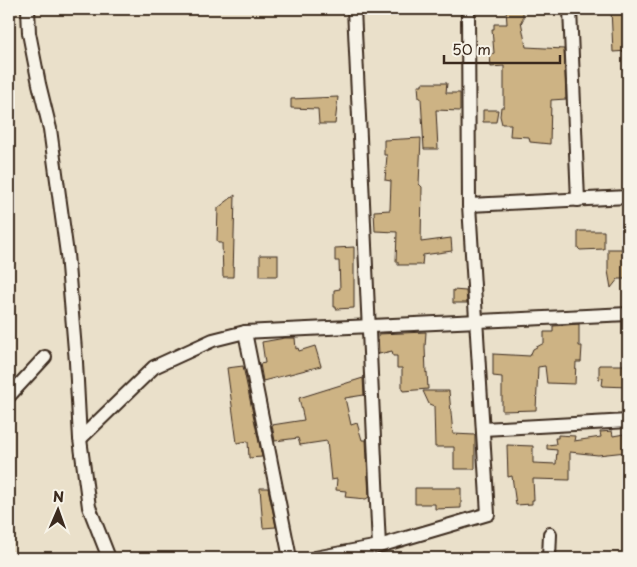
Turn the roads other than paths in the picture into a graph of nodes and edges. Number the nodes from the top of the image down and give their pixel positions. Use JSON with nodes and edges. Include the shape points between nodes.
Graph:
{"nodes":[{"id":1,"x":28,"y":9,"type":"edge"},
{"id":2,"x":354,"y":9,"type":"edge"},
{"id":3,"x":468,"y":9,"type":"edge"},
{"id":4,"x":570,"y":9,"type":"edge"},
{"id":5,"x":628,"y":197,"type":"edge"},
{"id":6,"x":578,"y":200,"type":"junction"},
{"id":7,"x":469,"y":204,"type":"junction"},
{"id":8,"x":628,"y":314,"type":"edge"},
{"id":9,"x":476,"y":321,"type":"junction"},
{"id":10,"x":369,"y":326,"type":"junction"},
{"id":11,"x":245,"y":332,"type":"junction"},
{"id":12,"x":46,"y":357,"type":"dead end"},
{"id":13,"x":9,"y":396,"type":"edge"},
{"id":14,"x":628,"y":421,"type":"edge"},
{"id":15,"x":482,"y":429,"type":"junction"},
{"id":16,"x":80,"y":439,"type":"junction"},
{"id":17,"x":550,"y":534,"type":"dead end"},
{"id":18,"x":379,"y":546,"type":"junction"},
{"id":19,"x":109,"y":558,"type":"edge"},
{"id":20,"x":290,"y":558,"type":"edge"},
{"id":21,"x":315,"y":558,"type":"edge"},
{"id":22,"x":549,"y":558,"type":"edge"}],
"edges":[{"from":1,"to":16,"type":"street","via":[[38,84],[50,129],[67,254]]},
{"from":2,"to":10,"type":"street"},
{"from":3,"to":7,"type":"street"},
{"from":4,"to":6,"type":"street"},
{"from":5,"to":6,"type":"street"},
{"from":6,"to":7,"type":"street"},
{"from":7,"to":9,"type":"street"},
{"from":8,"to":9,"type":"street"},
{"from":9,"to":10,"type":"street"},
{"from":9,"to":15,"type":"street"},
{"from":10,"to":11,"type":"street"},
{"from":10,"to":18,"type":"street"},
{"from":11,"to":16,"type":"street","via":[[214,340],[154,367]]},
{"from":11,"to":20,"type":"street"},
{"from":12,"to":13,"type":"street"},
{"from":14,"to":15,"type":"street"},
{"from":15,"to":18,"type":"street","via":[[488,514]]},
{"from":16,"to":19,"type":"street","via":[[90,507]]},
{"from":17,"to":22,"type":"street"},
{"from":18,"to":21,"type":"street"}]}
